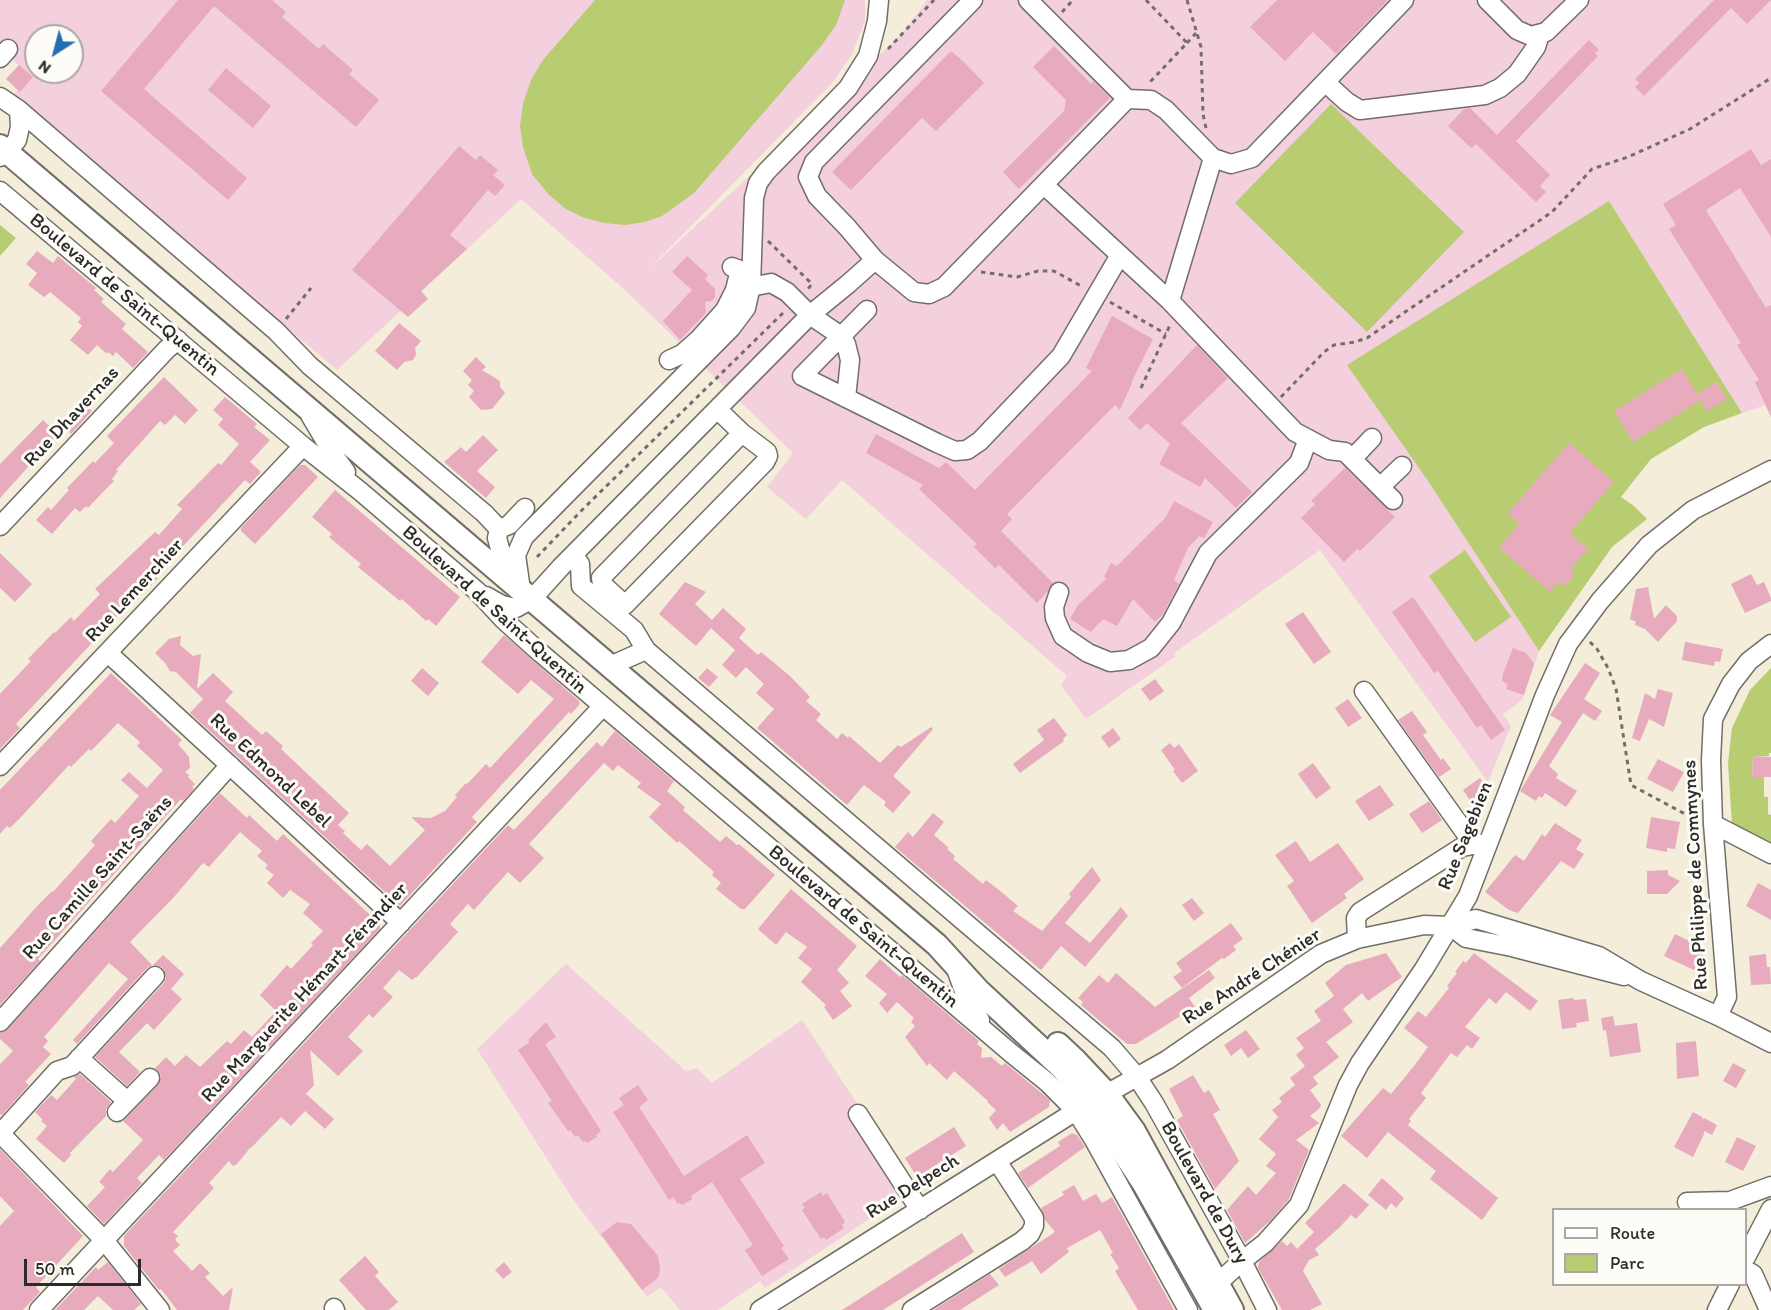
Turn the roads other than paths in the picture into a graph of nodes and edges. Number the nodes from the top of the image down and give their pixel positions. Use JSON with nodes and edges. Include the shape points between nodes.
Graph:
{"nodes":[{"id":1,"x":879,"y":0,"type":"edge"},
{"id":2,"x":973,"y":0,"type":"edge"},
{"id":3,"x":1028,"y":0,"type":"edge"},
{"id":4,"x":1404,"y":0,"type":"edge"},
{"id":5,"x":1486,"y":0,"type":"edge"},
{"id":6,"x":1579,"y":0,"type":"edge"},
{"id":7,"x":1540,"y":34,"type":"junction"},
{"id":8,"x":1325,"y":82,"type":"junction"},
{"id":9,"x":0,"y":98,"type":"edge"},
{"id":10,"x":1131,"y":99,"type":"junction"},
{"id":11,"x":19,"y":110,"type":"junction"},
{"id":12,"x":2,"y":152,"type":"edge"},
{"id":13,"x":1213,"y":158,"type":"junction"},
{"id":14,"x":1044,"y":184,"type":"junction"},
{"id":15,"x":0,"y":191,"type":"edge"},
{"id":16,"x":1120,"y":255,"type":"junction"},
{"id":17,"x":875,"y":260,"type":"junction"},
{"id":18,"x":732,"y":267,"type":"dead end"},
{"id":19,"x":743,"y":288,"type":"junction"},
{"id":20,"x":1174,"y":306,"type":"junction"},
{"id":21,"x":867,"y":310,"type":"dead end"},
{"id":22,"x":810,"y":315,"type":"junction"},
{"id":23,"x":841,"y":336,"type":"junction"},
{"id":24,"x":178,"y":340,"type":"junction"},
{"id":25,"x":669,"y":360,"type":"dead end"},
{"id":26,"x":846,"y":398,"type":"junction"},
{"id":27,"x":304,"y":405,"type":"junction"},
{"id":28,"x":717,"y":409,"type":"junction"},
{"id":29,"x":742,"y":433,"type":"junction"},
{"id":30,"x":1372,"y":438,"type":"dead end"},
{"id":31,"x":1308,"y":439,"type":"junction"},
{"id":32,"x":303,"y":446,"type":"junction"},
{"id":33,"x":1352,"y":459,"type":"junction"},
{"id":34,"x":1402,"y":466,"type":"dead end"},
{"id":35,"x":1771,"y":470,"type":"edge"},
{"id":36,"x":1380,"y":487,"type":"junction"},
{"id":37,"x":360,"y":491,"type":"junction"},
{"id":38,"x":1393,"y":500,"type":"dead end"},
{"id":39,"x":525,"y":508,"type":"dead end"},
{"id":40,"x":0,"y":526,"type":"edge"},
{"id":41,"x":499,"y":529,"type":"junction"},
{"id":42,"x":573,"y":555,"type":"junction"},
{"id":43,"x":477,"y":591,"type":"junction"},
{"id":44,"x":1059,"y":592,"type":"dead end"},
{"id":45,"x":527,"y":595,"type":"junction"},
{"id":46,"x":1771,"y":644,"type":"edge"},
{"id":47,"x":646,"y":650,"type":"junction"},
{"id":48,"x":108,"y":652,"type":"junction"},
{"id":49,"x":610,"y":666,"type":"junction"},
{"id":50,"x":1364,"y":691,"type":"dead end"},
{"id":51,"x":603,"y":706,"type":"junction"},
{"id":52,"x":230,"y":765,"type":"junction"},
{"id":53,"x":0,"y":766,"type":"edge"},
{"id":54,"x":1713,"y":827,"type":"junction"},
{"id":55,"x":1482,"y":844,"type":"junction"},
{"id":56,"x":1771,"y":854,"type":"edge"},
{"id":57,"x":401,"y":923,"type":"junction"},
{"id":58,"x":1451,"y":926,"type":"junction"},
{"id":59,"x":1357,"y":939,"type":"junction"},
{"id":60,"x":937,"y":945,"type":"junction"},
{"id":61,"x":955,"y":964,"type":"junction"},
{"id":62,"x":155,"y":976,"type":"dead end"},
{"id":63,"x":1718,"y":1016,"type":"junction"},
{"id":64,"x":0,"y":1022,"type":"edge"},
{"id":65,"x":986,"y":1032,"type":"junction"},
{"id":66,"x":1771,"y":1043,"type":"edge"},
{"id":67,"x":79,"y":1058,"type":"junction"},
{"id":68,"x":1137,"y":1077,"type":"junction"},
{"id":69,"x":150,"y":1078,"type":"dead end"},
{"id":70,"x":1091,"y":1103,"type":"junction"},
{"id":71,"x":858,"y":1114,"type":"dead end"},
{"id":72,"x":0,"y":1133,"type":"edge"},
{"id":73,"x":997,"y":1161,"type":"junction"},
{"id":74,"x":1771,"y":1186,"type":"edge"},
{"id":75,"x":1687,"y":1202,"type":"dead end"},
{"id":76,"x":1771,"y":1209,"type":"edge"},
{"id":77,"x":920,"y":1210,"type":"junction"},
{"id":78,"x":104,"y":1240,"type":"junction"},
{"id":79,"x":1747,"y":1255,"type":"edge"},
{"id":80,"x":1242,"y":1261,"type":"junction"},
{"id":81,"x":1747,"y":1271,"type":"edge"},
{"id":82,"x":1729,"y":1286,"type":"edge"},
{"id":83,"x":1213,"y":1296,"type":"edge"},
{"id":84,"x":783,"y":1304,"type":"edge"},
{"id":85,"x":39,"y":1310,"type":"edge"},
{"id":86,"x":160,"y":1310,"type":"edge"},
{"id":87,"x":760,"y":1310,"type":"edge"},
{"id":88,"x":912,"y":1310,"type":"edge"},
{"id":89,"x":1189,"y":1310,"type":"edge"},
{"id":90,"x":1232,"y":1310,"type":"edge"},
{"id":91,"x":1267,"y":1310,"type":"edge"},
{"id":92,"x":1717,"y":1310,"type":"edge"},
{"id":93,"x":1769,"y":1310,"type":"edge"}],
"edges":[{"from":1,"to":19,"type":"street","via":[[867,56],[848,88],[758,183]]},
{"from":2,"to":17,"type":"street","via":[[814,162],[808,177],[817,196]]},
{"from":3,"to":10,"type":"street"},
{"from":4,"to":8,"type":"street"},
{"from":5,"to":7,"type":"street","via":[[1517,30],[1531,36]]},
{"from":6,"to":7,"type":"street"},
{"from":7,"to":8,"type":"street","via":[[1536,47],[1516,74],[1485,95],[1360,110]]},
{"from":8,"to":13,"type":"street","via":[[1252,158],[1231,164]]},
{"from":9,"to":11,"type":"street"},
{"from":10,"to":13,"type":"street","via":[[1151,100],[1166,110]]},
{"from":10,"to":14,"type":"street"},
{"from":11,"to":12,"type":"street","via":[[17,140]]},
{"from":11,"to":41,"type":"street"},
{"from":12,"to":27,"type":"main road","name":"Boulevard de Saint-Quentin"},
{"from":13,"to":20,"type":"street"},
{"from":14,"to":16,"type":"street"},
{"from":14,"to":17,"type":"street","via":[[944,287],[929,294],[914,292]]},
{"from":15,"to":24,"type":"street","name":"Boulevard de Saint-Quentin"},
{"from":16,"to":20,"type":"street"},
{"from":16,"to":26,"type":"street","via":[[1061,356],[968,450],[955,451]]},
{"from":17,"to":22,"type":"street"},
{"from":18,"to":19,"type":"street","via":[[740,270]]},
{"from":19,"to":22,"type":"street","via":[[771,283],[787,292]]},
{"from":19,"to":25,"type":"street","via":[[699,339]]},
{"from":19,"to":45,"type":"street","via":[[746,308],[731,328],[524,537],[516,555]]},
{"from":20,"to":31,"type":"street","via":[[1295,432]]},
{"from":21,"to":23,"type":"street"},
{"from":22,"to":23,"type":"street"},
{"from":22,"to":28,"type":"street"},
{"from":23,"to":26,"type":"street","via":[[850,360]]},
{"from":23,"to":26,"type":"street","via":[[802,376]]},
{"from":24,"to":32,"type":"street","name":"Boulevard de Saint-Quentin"},
{"from":24,"to":40,"type":"street","name":"Rue Dhavernas"},
{"from":27,"to":37,"type":"street"},
{"from":27,"to":45,"type":"main road","name":"Boulevard de Saint-Quentin"},
{"from":28,"to":29,"type":"street"},
{"from":28,"to":42,"type":"street"},
{"from":29,"to":29,"type":"street","via":[[601,578],[602,584],[625,605],[765,462],[766,452]]},
{"from":30,"to":33,"type":"street"},
{"from":31,"to":33,"type":"street","via":[[1329,450],[1345,452]]},
{"from":31,"to":44,"type":"street","via":[[1299,463],[1208,553],[1171,623],[1150,648],[1129,660],[1110,662],[1088,653],[1064,636],[1055,618]]},
{"from":32,"to":37,"type":"street","name":"Boulevard de Saint-Quentin"},
{"from":32,"to":48,"type":"street","name":"Rue Lemerchier"},
{"from":33,"to":36,"type":"street"},
{"from":34,"to":36,"type":"street"},
{"from":35,"to":55,"type":"street","name":"Rue Sagebien","via":[[1693,510],[1649,545],[1576,632],[1545,694]]},
{"from":36,"to":38,"type":"street"},
{"from":37,"to":43,"type":"street","name":"Boulevard de Saint-Quentin"},
{"from":39,"to":41,"type":"street","via":[[509,525]]},
{"from":41,"to":45,"type":"street","name":"Boulevard de Saint-Quentin","via":[[502,556]]},
{"from":42,"to":45,"type":"street"},
{"from":42,"to":47,"type":"street","via":[[580,564],[581,586],[634,630]]},
{"from":43,"to":45,"type":"street","via":[[516,608]]},
{"from":43,"to":51,"type":"street","name":"Boulevard de Saint-Quentin","via":[[504,620]]},
{"from":45,"to":49,"type":"main road","name":"Boulevard de Saint-Quentin"},
{"from":46,"to":54,"type":"street","name":"Rue Philippe de Commynes","via":[[1731,684],[1713,719]]},
{"from":47,"to":49,"type":"street","name":"Boulevard de Saint-Quentin"},
{"from":47,"to":68,"type":"street","via":[[1112,1048]]},
{"from":48,"to":52,"type":"street","name":"Rue Edmond Lebel"},
{"from":48,"to":53,"type":"street","name":"Rue Lemerchier"},
{"from":49,"to":60,"type":"main road","name":"Boulevard de Saint-Quentin"},
{"from":50,"to":55,"type":"street"},
{"from":51,"to":57,"type":"street","name":"Rue Marguerite Hémart-Férandier"},
{"from":51,"to":65,"type":"street","name":"Boulevard de Saint-Quentin"},
{"from":52,"to":57,"type":"street","name":"Rue Edmond Lebel"},
{"from":52,"to":64,"type":"street","name":"Rue Camille Saint-Saëns"},
{"from":54,"to":56,"type":"street"},
{"from":54,"to":63,"type":"street","name":"Rue Philippe de Commynes","via":[[1727,997]]},
{"from":55,"to":58,"type":"street","name":"Rue Sagebien","via":[[1468,896]]},
{"from":55,"to":59,"type":"street","via":[[1462,847],[1360,912],[1356,918]]},
{"from":57,"to":78,"type":"street","name":"Rue Marguerite Hémart-Férandier"},
{"from":58,"to":59,"type":"street","name":"Rue André Chénier","via":[[1424,925]]},
{"from":58,"to":63,"type":"street","name":"Rue André Chénier","via":[[1476,918],[1599,956],[1641,981]]},
{"from":58,"to":80,"type":"street","name":"Rue Sagebien","via":[[1348,1085],[1299,1205],[1265,1243]]},
{"from":59,"to":68,"type":"street","name":"Rue André Chénier","via":[[1321,954]]},
{"from":60,"to":61,"type":"main road","name":"Boulevard de Saint-Quentin"},
{"from":60,"to":70,"type":"main road","name":"Boulevard de Saint-Quentin","via":[[969,964],[1076,1060]]},
{"from":61,"to":65,"type":"street","name":"Boulevard de Saint-Quentin","via":[[965,994]]},
{"from":61,"to":70,"type":"main road","name":"Boulevard de Saint-Quentin","via":[[1062,1068]]},
{"from":62,"to":67,"type":"street"},
{"from":63,"to":66,"type":"street","name":"Rue André Chénier"},
{"from":65,"to":70,"type":"street","name":"Boulevard de Saint-Quentin","via":[[1047,1082]]},
{"from":67,"to":69,"type":"street","via":[[122,1107]]},
{"from":67,"to":72,"type":"street","via":[[72,1066],[57,1071]]},
{"from":68,"to":70,"type":"street","name":"Rue André Chénier"},
{"from":68,"to":80,"type":"street","name":"Boulevard de Dury"},
{"from":70,"to":73,"type":"street","name":"Rue Delpech"},
{"from":70,"to":83,"type":"main road","name":"Boulevard de Dury"},
{"from":70,"to":89,"type":"street","via":[[1094,1140]]},
{"from":71,"to":77,"type":"street"},
{"from":72,"to":78,"type":"street"},
{"from":73,"to":77,"type":"street","name":"Rue Delpech"},
{"from":73,"to":88,"type":"street","via":[[1034,1218],[1030,1234]]},
{"from":74,"to":75,"type":"street","via":[[1730,1201]]},
{"from":76,"to":79,"type":"street"},
{"from":77,"to":84,"type":"street","name":"Rue Delpech"},
{"from":78,"to":85,"type":"street","name":"Rue Marguerite Hémart-Férandier"},
{"from":78,"to":86,"type":"street"},
{"from":80,"to":83,"type":"street","name":"Rue Sagebien"},
{"from":80,"to":91,"type":"street","name":"Boulevard de Dury"},
{"from":81,"to":93,"type":"street","via":[[1753,1274]]},
{"from":82,"to":92,"type":"street"},
{"from":83,"to":89,"type":"street","name":"Rue Sagebien"},
{"from":83,"to":90,"type":"main road","name":"Boulevard de Dury"},
{"from":84,"to":87,"type":"street","name":"Rue Delpech"}]}
